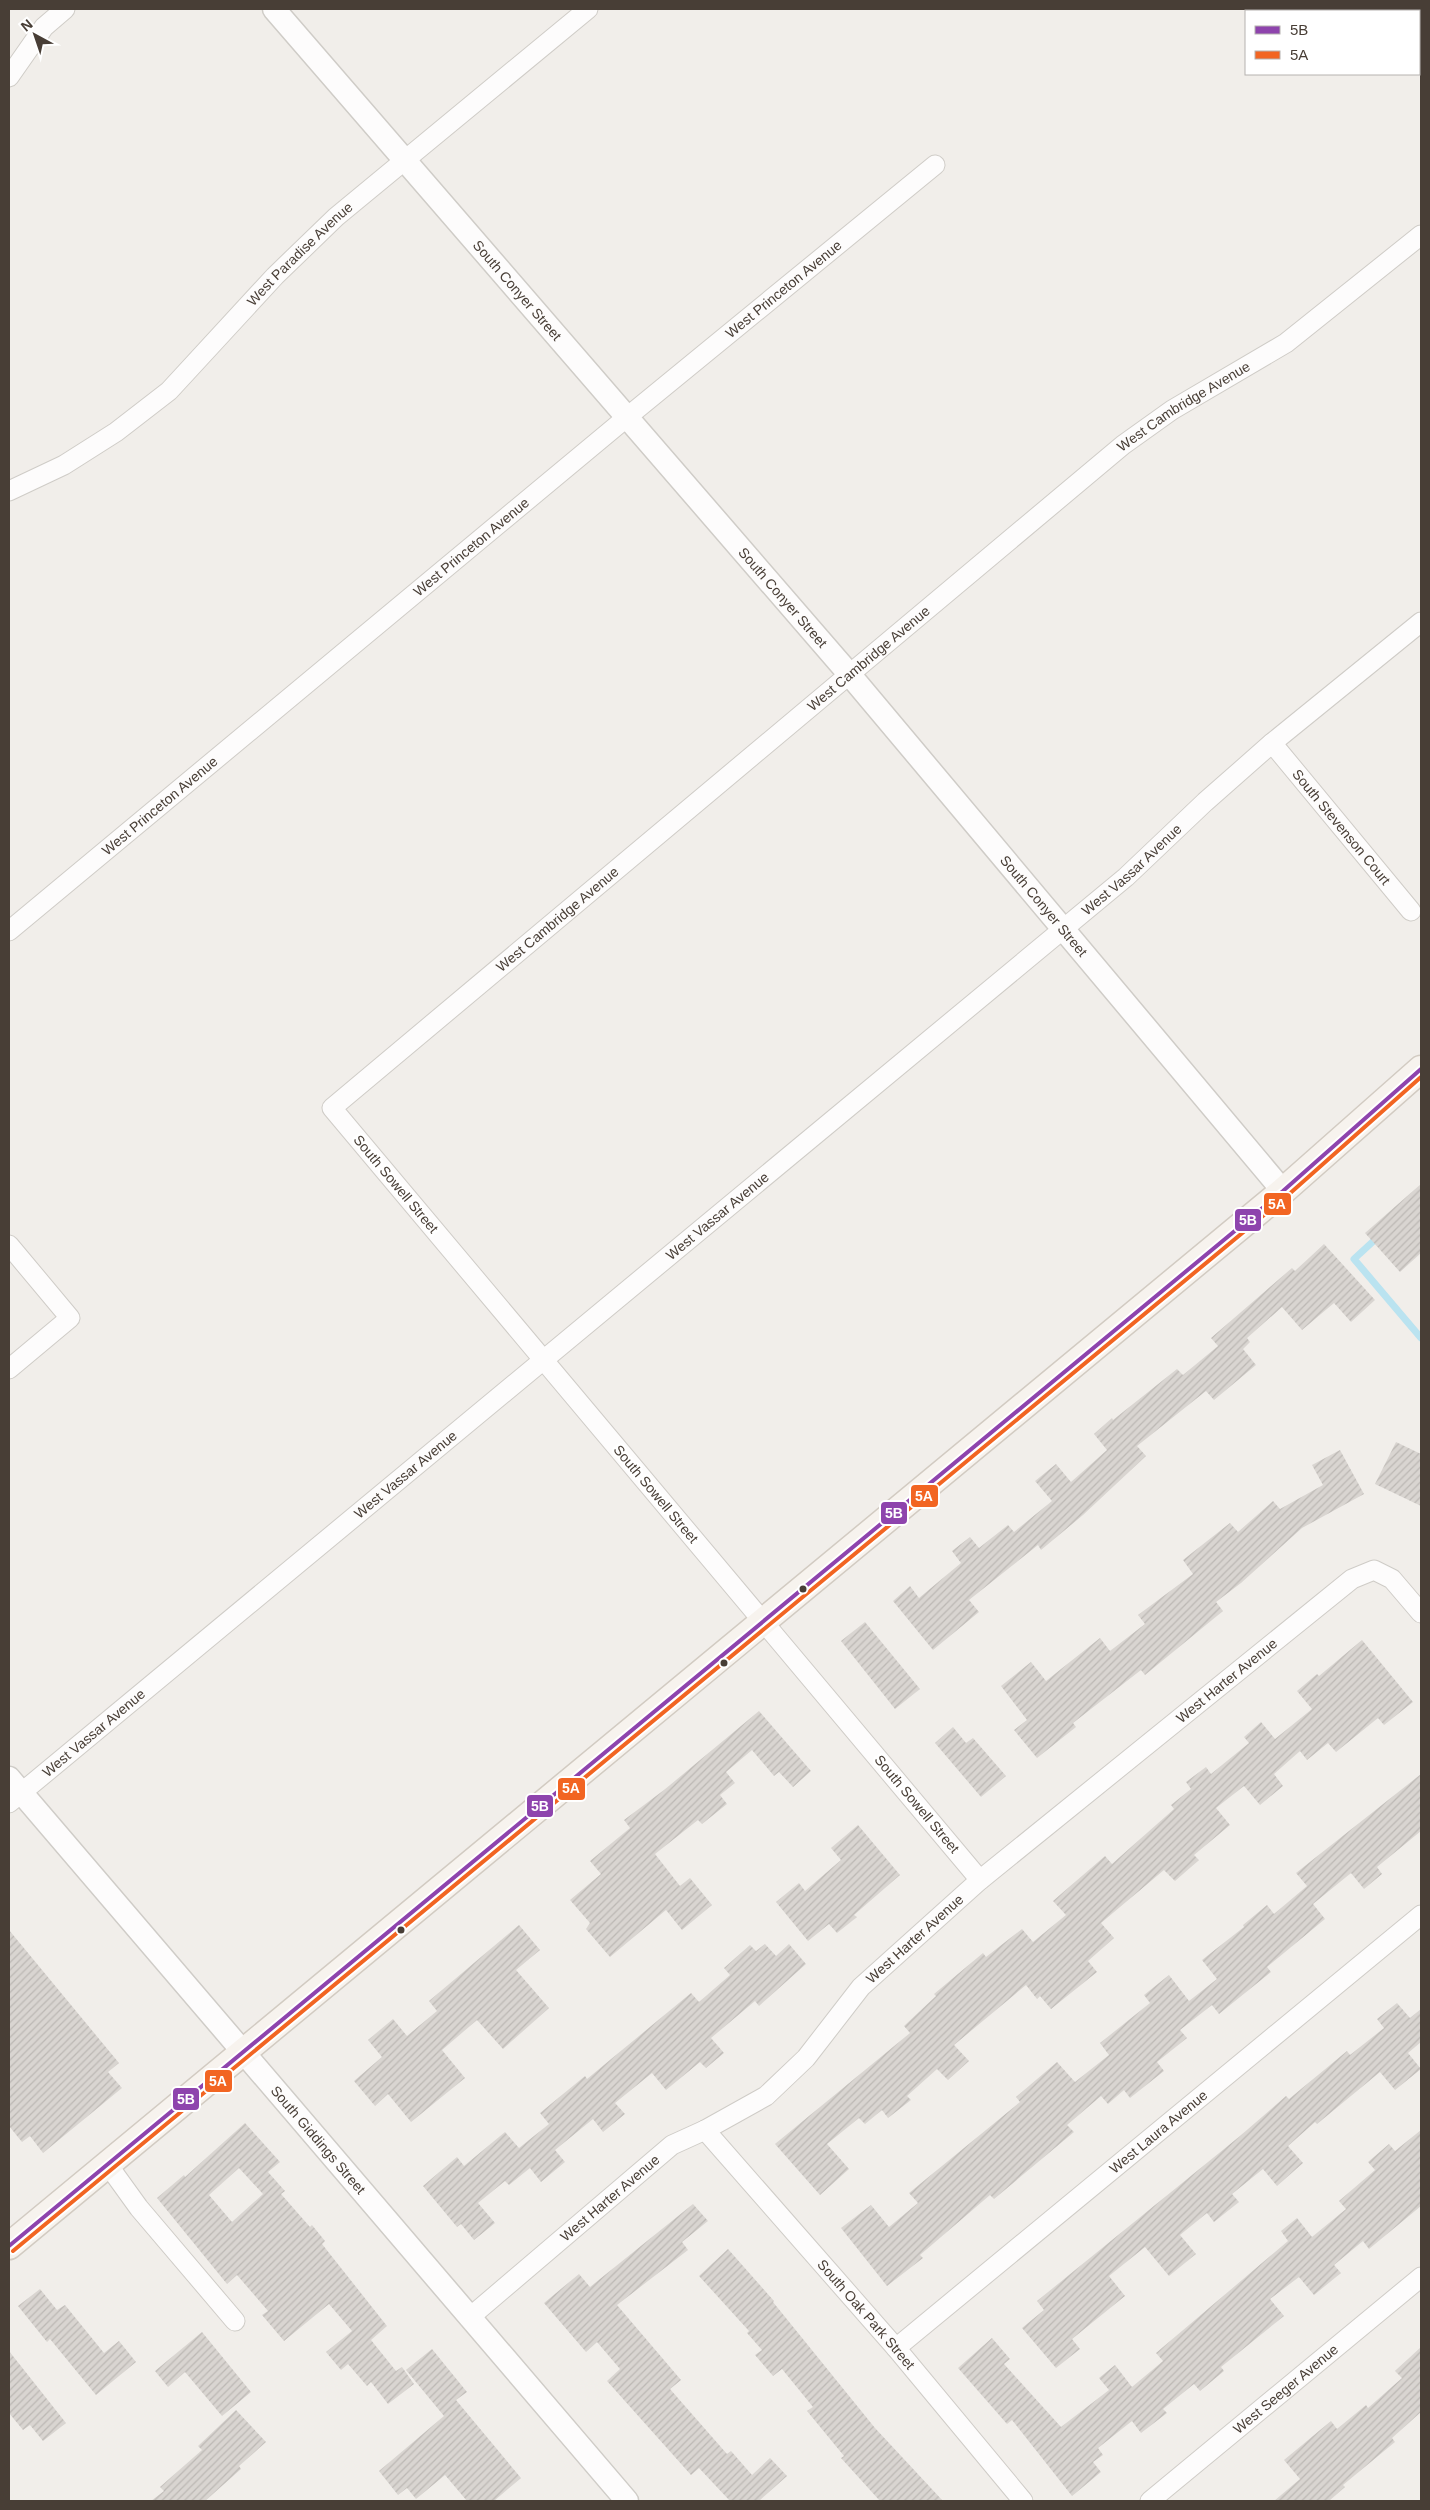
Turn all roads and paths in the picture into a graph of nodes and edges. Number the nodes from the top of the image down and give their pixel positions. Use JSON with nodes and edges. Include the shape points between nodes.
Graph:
{"nodes":[{"id":1,"x":65,"y":9,"type":"edge"},
{"id":2,"x":274,"y":9,"type":"edge"},
{"id":3,"x":588,"y":9,"type":"edge"},
{"id":4,"x":9,"y":77,"type":"edge"},
{"id":5,"x":406,"y":160,"type":"junction"},
{"id":6,"x":936,"y":166,"type":"dead end"},
{"id":7,"x":1421,"y":235,"type":"edge"},
{"id":8,"x":626,"y":418,"type":"junction"},
{"id":9,"x":9,"y":491,"type":"edge"},
{"id":10,"x":1421,"y":622,"type":"edge"},
{"id":11,"x":850,"y":675,"type":"junction"},
{"id":12,"x":1272,"y":743,"type":"junction"},
{"id":13,"x":1412,"y":911,"type":"dead end"},
{"id":14,"x":1063,"y":930,"type":"junction"},
{"id":15,"x":9,"y":931,"type":"edge"},
{"id":16,"x":1420,"y":1073,"type":"edge"},
{"id":17,"x":332,"y":1108,"type":"joint"},
{"id":18,"x":1283,"y":1191,"type":"junction"},
{"id":19,"x":9,"y":1245,"type":"edge"},
{"id":20,"x":542,"y":1360,"type":"junction"},
{"id":21,"x":9,"y":1369,"type":"edge"},
{"id":22,"x":1421,"y":1613,"type":"edge"},
{"id":23,"x":765,"y":1622,"type":"junction"},
{"id":24,"x":13,"y":1791,"type":"edge"},
{"id":25,"x":980,"y":1880,"type":"junction"},
{"id":26,"x":1421,"y":1915,"type":"edge"},
{"id":27,"x":243,"y":2054,"type":"junction"},
{"id":28,"x":705,"y":2130,"type":"junction"},
{"id":29,"x":108,"y":2165,"type":"junction"},
{"id":30,"x":9,"y":2246,"type":"edge"},
{"id":31,"x":1421,"y":2277,"type":"edge"},
{"id":32,"x":469,"y":2318,"type":"junction"},
{"id":33,"x":235,"y":2321,"type":"dead end"},
{"id":34,"x":896,"y":2348,"type":"junction"},
{"id":35,"x":627,"y":2501,"type":"edge"},
{"id":36,"x":1023,"y":2501,"type":"edge"},
{"id":37,"x":1150,"y":2501,"type":"edge"}],
"edges":[{"from":1,"to":4,"type":"street","via":[[44,27]]},
{"from":2,"to":5,"type":"street","name":"South Conyer Street"},
{"from":3,"to":5,"type":"street","name":"West Paradise Avenue"},
{"from":5,"to":8,"type":"street","name":"South Conyer Street"},
{"from":5,"to":9,"type":"street","name":"West Paradise Avenue","via":[[336,217],[275,276],[169,391],[116,432],[64,465]]},
{"from":6,"to":8,"type":"street","name":"West Princeton Avenue"},
{"from":7,"to":11,"type":"street","name":"West Cambridge Avenue","via":[[1286,343],[1172,410],[1123,445]]},
{"from":8,"to":11,"type":"street","name":"South Conyer Street"},
{"from":8,"to":15,"type":"street","name":"West Princeton Avenue"},
{"from":10,"to":12,"type":"street","name":"West Vassar Avenue"},
{"from":11,"to":14,"type":"street","name":"South Conyer Street"},
{"from":11,"to":17,"type":"street","name":"West Cambridge Avenue"},
{"from":12,"to":13,"type":"street","name":"South Stevenson Court"},
{"from":12,"to":14,"type":"street","name":"West Vassar Avenue","via":[[1126,877]]},
{"from":14,"to":18,"type":"street","name":"South Conyer Street"},
{"from":14,"to":20,"type":"street","name":"West Vassar Avenue"},
{"from":16,"to":18,"type":"main road"},
{"from":17,"to":20,"type":"street","name":"South Sowell Street"},
{"from":18,"to":23,"type":"main road"},
{"from":19,"to":21,"type":"street","via":[[70,1318]]},
{"from":20,"to":23,"type":"street","name":"South Sowell Street"},
{"from":20,"to":24,"type":"street","name":"West Vassar Avenue"},
{"from":22,"to":25,"type":"street","name":"West Harter Avenue","via":[[1392,1579],[1374,1570],[1352,1580]]},
{"from":23,"to":25,"type":"street","name":"South Sowell Street"},
{"from":23,"to":27,"type":"main road"},
{"from":24,"to":27,"type":"street","name":"South Giddings Street"},
{"from":25,"to":28,"type":"street","name":"West Harter Avenue","via":[[861,1987],[806,2058],[766,2096]]},
{"from":26,"to":34,"type":"street","name":"West Laura Avenue"},
{"from":27,"to":29,"type":"main road"},
{"from":27,"to":32,"type":"street","name":"South Giddings Street"},
{"from":28,"to":32,"type":"street","name":"West Harter Avenue","via":[[672,2146]]},
{"from":28,"to":34,"type":"street","name":"South Oak Park Street"},
{"from":29,"to":30,"type":"main road"},
{"from":29,"to":33,"type":"street","via":[[139,2208]]},
{"from":31,"to":37,"type":"street","name":"West Seeger Avenue"},
{"from":32,"to":35,"type":"street","name":"South Giddings Street"},
{"from":34,"to":36,"type":"street","name":"South Oak Park Street"}]}
